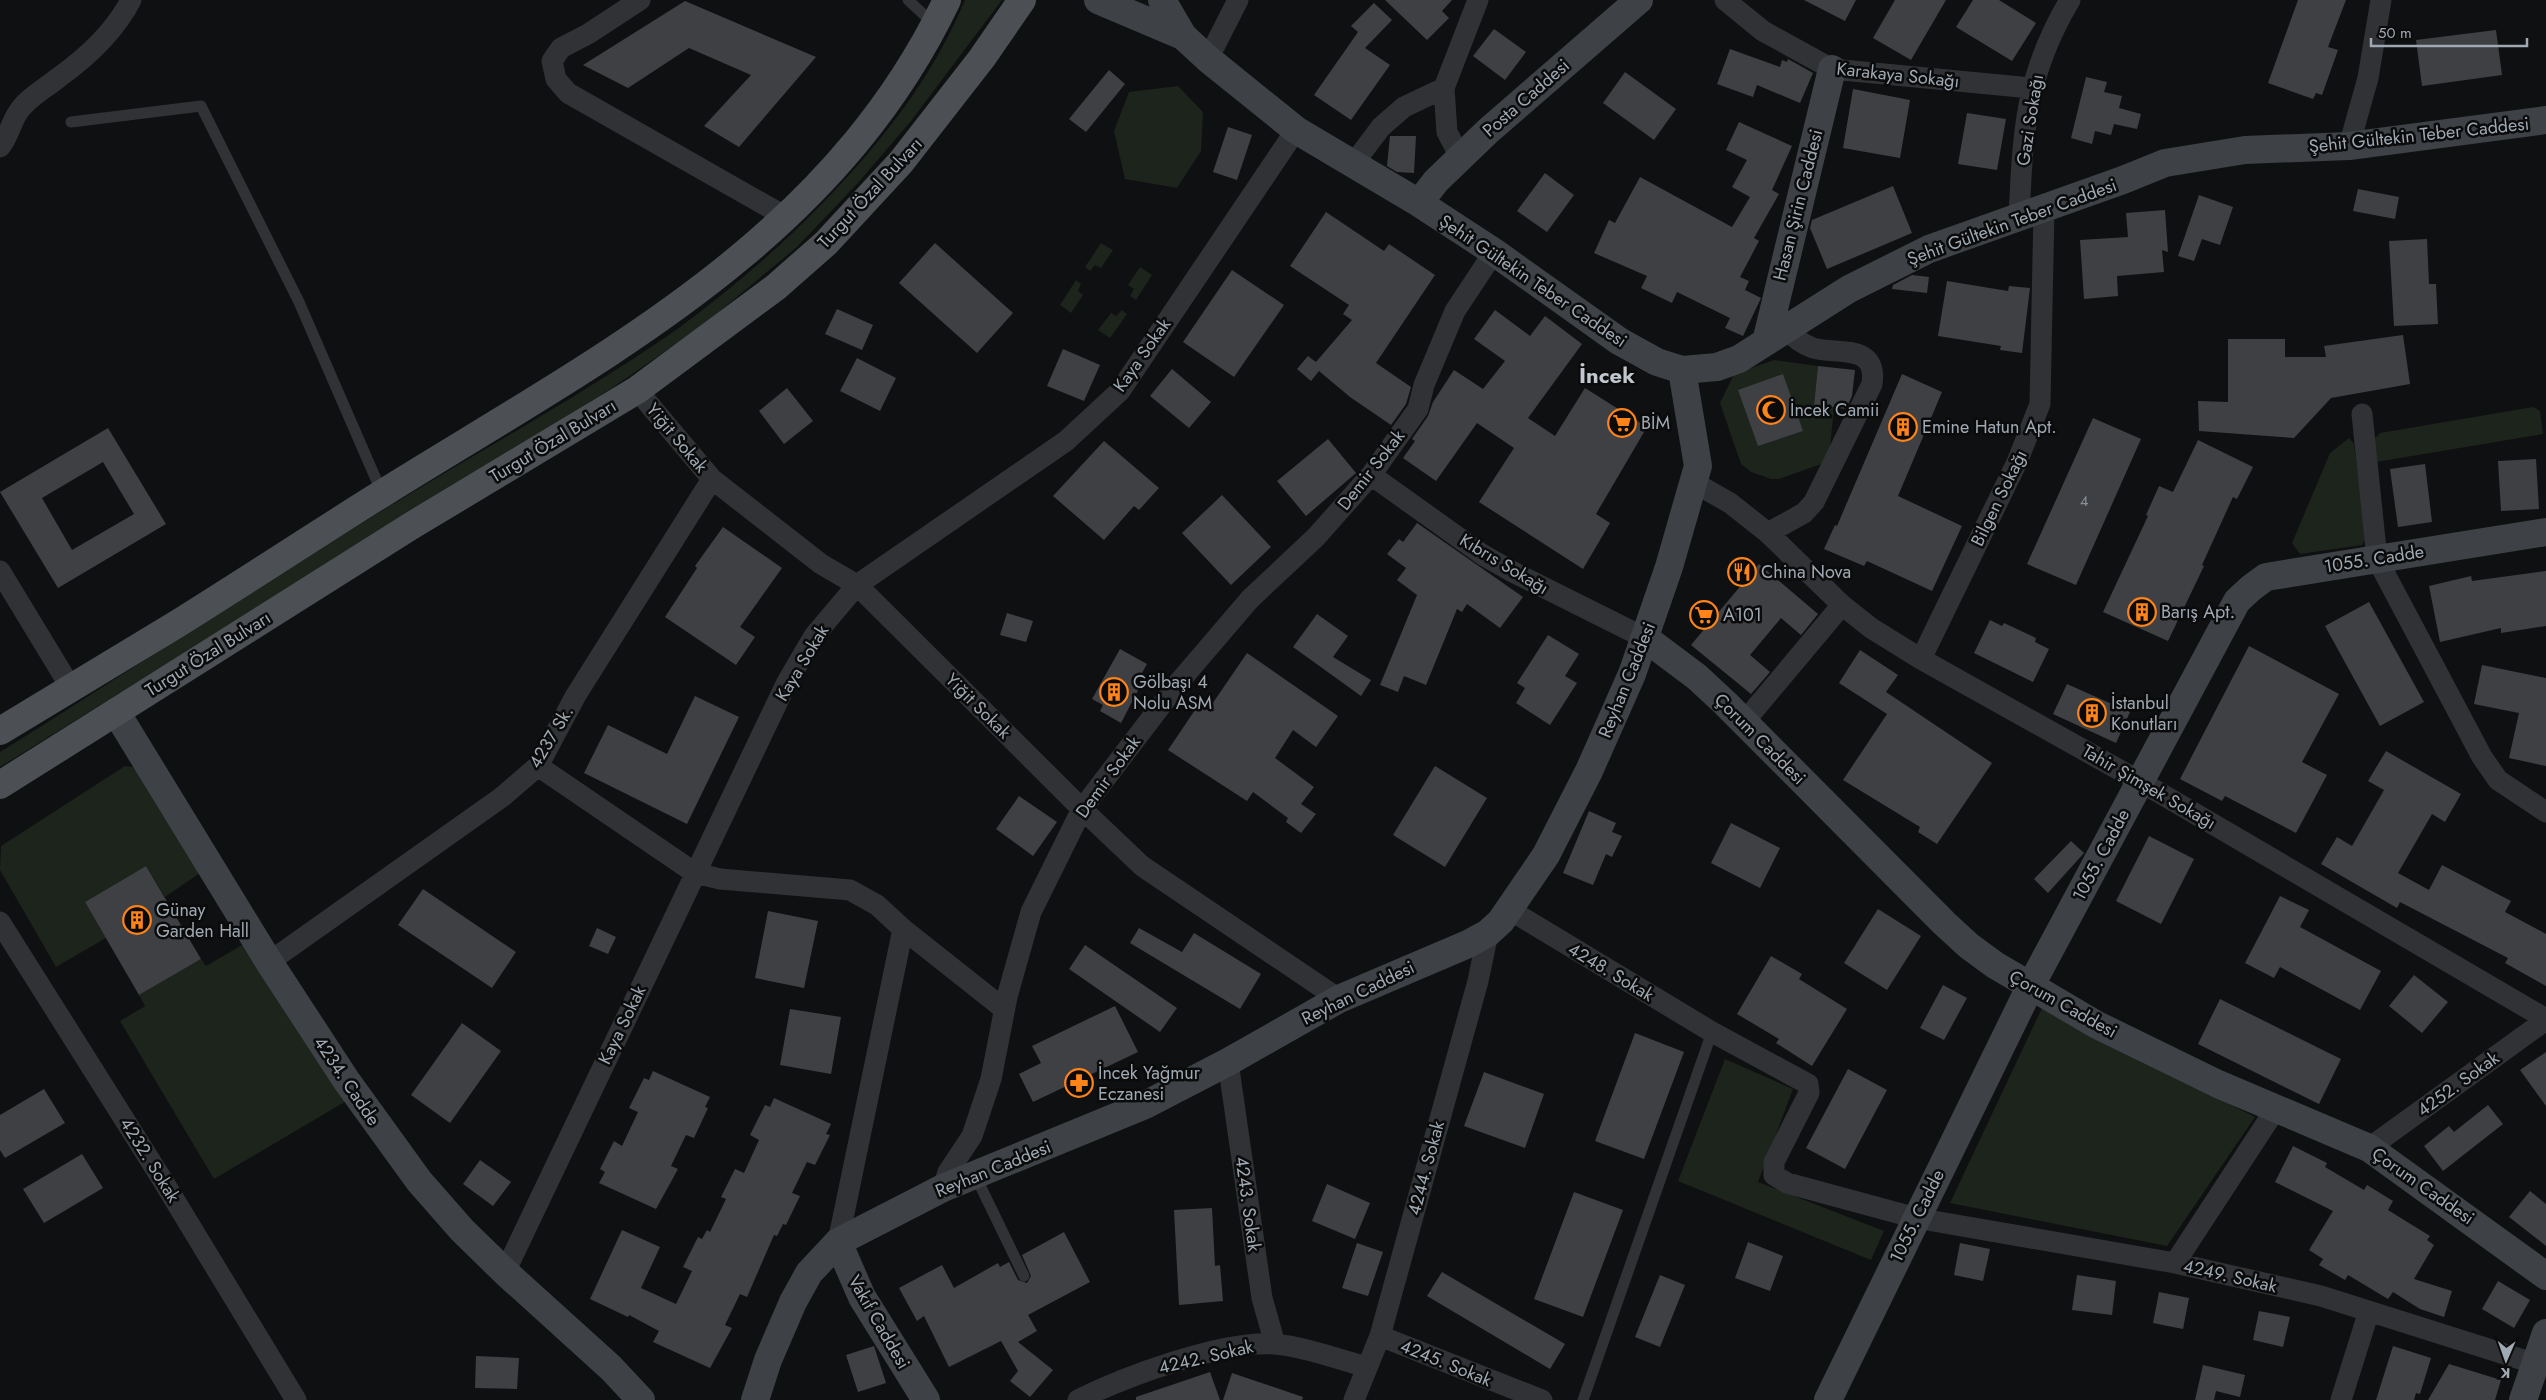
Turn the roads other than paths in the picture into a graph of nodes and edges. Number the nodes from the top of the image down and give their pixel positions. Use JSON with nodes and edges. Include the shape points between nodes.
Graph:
{"nodes":[{"id":1,"x":130,"y":0,"type":"edge"},
{"id":2,"x":640,"y":0,"type":"edge"},
{"id":3,"x":908,"y":0,"type":"edge"},
{"id":4,"x":947,"y":0,"type":"edge"},
{"id":5,"x":1022,"y":0,"type":"edge"},
{"id":6,"x":1098,"y":0,"type":"edge"},
{"id":7,"x":1162,"y":0,"type":"edge"},
{"id":8,"x":1238,"y":0,"type":"edge"},
{"id":9,"x":1478,"y":0,"type":"edge"},
{"id":10,"x":1639,"y":0,"type":"edge"},
{"id":11,"x":1725,"y":0,"type":"edge"},
{"id":12,"x":2070,"y":0,"type":"edge"},
{"id":13,"x":2380,"y":0,"type":"edge"},
{"id":14,"x":935,"y":25,"type":"junction"},
{"id":15,"x":1183,"y":36,"type":"junction"},
{"id":16,"x":1208,"y":59,"type":"junction"},
{"id":17,"x":1832,"y":69,"type":"junction"},
{"id":18,"x":1444,"y":88,"type":"junction"},
{"id":19,"x":2032,"y":88,"type":"junction"},
{"id":20,"x":2546,"y":120,"type":"edge"},
{"id":21,"x":71,"y":122,"type":"dead end"},
{"id":22,"x":1296,"y":130,"type":"junction"},
{"id":23,"x":2349,"y":146,"type":"junction"},
{"id":24,"x":0,"y":147,"type":"edge"},
{"id":25,"x":1460,"y":157,"type":"junction"},
{"id":26,"x":1354,"y":163,"type":"junction"},
{"id":27,"x":1419,"y":203,"type":"junction"},
{"id":28,"x":2031,"y":213,"type":"junction"},
{"id":29,"x":786,"y":217,"type":"junction"},
{"id":30,"x":1494,"y":252,"type":"junction"},
{"id":31,"x":1777,"y":336,"type":"junction"},
{"id":32,"x":1682,"y":370,"type":"junction"},
{"id":33,"x":638,"y":390,"type":"junction"},
{"id":34,"x":2362,"y":414,"type":"dead end"},
{"id":35,"x":1371,"y":475,"type":"junction"},
{"id":36,"x":712,"y":479,"type":"junction"},
{"id":37,"x":1693,"y":482,"type":"junction"},
{"id":38,"x":382,"y":493,"type":"junction"},
{"id":39,"x":2546,"y":532,"type":"edge"},
{"id":40,"x":1768,"y":533,"type":"junction"},
{"id":41,"x":2377,"y":558,"type":"junction"},
{"id":42,"x":0,"y":571,"type":"edge"},
{"id":43,"x":857,"y":585,"type":"junction"},
{"id":44,"x":1842,"y":605,"type":"junction"},
{"id":45,"x":1645,"y":638,"type":"junction"},
{"id":46,"x":1921,"y":659,"type":"junction"},
{"id":47,"x":71,"y":688,"type":"junction"},
{"id":48,"x":116,"y":712,"type":"junction"},
{"id":49,"x":1744,"y":722,"type":"junction"},
{"id":50,"x":0,"y":731,"type":"edge"},
{"id":51,"x":538,"y":766,"type":"junction"},
{"id":52,"x":2141,"y":782,"type":"junction"},
{"id":53,"x":0,"y":785,"type":"edge"},
{"id":54,"x":1082,"y":809,"type":"junction"},
{"id":55,"x":2546,"y":812,"type":"edge"},
{"id":56,"x":696,"y":873,"type":"junction"},
{"id":57,"x":1510,"y":910,"type":"junction"},
{"id":58,"x":0,"y":922,"type":"edge"},
{"id":59,"x":903,"y":929,"type":"junction"},
{"id":60,"x":1488,"y":934,"type":"junction"},
{"id":61,"x":269,"y":962,"type":"junction"},
{"id":62,"x":2030,"y":987,"type":"junction"},
{"id":63,"x":1339,"y":999,"type":"junction"},
{"id":64,"x":1004,"y":1009,"type":"junction"},
{"id":65,"x":2546,"y":1019,"type":"edge"},
{"id":66,"x":1712,"y":1032,"type":"junction"},
{"id":67,"x":1228,"y":1062,"type":"junction"},
{"id":68,"x":2275,"y":1110,"type":"junction"},
{"id":69,"x":2369,"y":1148,"type":"junction"},
{"id":70,"x":975,"y":1174,"type":"junction"},
{"id":71,"x":943,"y":1188,"type":"junction"},
{"id":72,"x":1916,"y":1218,"type":"junction"},
{"id":73,"x":838,"y":1242,"type":"junction"},
{"id":74,"x":2175,"y":1263,"type":"junction"},
{"id":75,"x":504,"y":1272,"type":"junction"},
{"id":76,"x":1024,"y":1276,"type":"dead end"},
{"id":77,"x":2546,"y":1276,"type":"edge"},
{"id":78,"x":2369,"y":1311,"type":"junction"},
{"id":79,"x":2546,"y":1332,"type":"edge"},
{"id":80,"x":1380,"y":1336,"type":"junction"},
{"id":81,"x":1275,"y":1344,"type":"junction"},
{"id":82,"x":2536,"y":1364,"type":"junction"},
{"id":83,"x":1367,"y":1367,"type":"junction"},
{"id":84,"x":296,"y":1400,"type":"edge"},
{"id":85,"x":641,"y":1400,"type":"edge"},
{"id":86,"x":755,"y":1400,"type":"edge"},
{"id":87,"x":926,"y":1400,"type":"edge"},
{"id":88,"x":1078,"y":1400,"type":"edge"},
{"id":89,"x":1354,"y":1400,"type":"edge"},
{"id":90,"x":1542,"y":1400,"type":"edge"},
{"id":91,"x":1583,"y":1400,"type":"edge"},
{"id":92,"x":1828,"y":1400,"type":"edge"},
{"id":93,"x":2340,"y":1400,"type":"edge"},
{"id":94,"x":2523,"y":1400,"type":"edge"}],
"edges":[{"from":1,"to":24,"type":"street","via":[[122,16],[102,39],[23,105],[11,121]]},
{"from":2,"to":29,"type":"street","via":[[561,48],[552,61],[556,79],[568,93]]},
{"from":3,"to":14,"type":"lane"},
{"from":4,"to":14,"type":"main road"},
{"from":5,"to":33,"type":"main road","name":"Turgut Özal Bulvarı","via":[[933,123],[826,243],[776,287]]},
{"from":6,"to":15,"type":"street"},
{"from":7,"to":15,"type":"street"},
{"from":8,"to":16,"type":"street"},
{"from":9,"to":18,"type":"street"},
{"from":10,"to":25,"type":"street","name":"Posta Caddesi"},
{"from":11,"to":17,"type":"street","name":"Karakaya Sokağı","via":[[1763,31]]},
{"from":12,"to":19,"type":"street","name":"Gazi Sokağı","via":[[2052,30]]},
{"from":13,"to":23,"type":"street","via":[[2368,78]]},
{"from":14,"to":29,"type":"main road","via":[[870,125]]},
{"from":15,"to":16,"type":"street","name":"Şehit Gültekin Teber Caddesi"},
{"from":16,"to":22,"type":"street","name":"Şehit Gültekin Teber Caddesi"},
{"from":17,"to":19,"type":"street","name":"Karakaya Sokağı"},
{"from":17,"to":31,"type":"street","name":"Hasan Şirin Caddesi"},
{"from":18,"to":25,"type":"street","via":[[1447,132]]},
{"from":18,"to":26,"type":"street","via":[[1404,107],[1381,127]]},
{"from":19,"to":28,"type":"street","name":"Gazi Sokağı","via":[[2023,142]]},
{"from":20,"to":23,"type":"street","name":"Şehit Gültekin Teber Caddesi"},
{"from":21,"to":38,"type":"lane","via":[[201,106],[298,302]]},
{"from":22,"to":26,"type":"street","name":"Şehit Gültekin Teber Caddesi"},
{"from":22,"to":43,"type":"street","name":"Kaya Sokak","via":[[1120,390],[1066,441]]},
{"from":23,"to":28,"type":"street","name":"Şehit Gültekin Teber Caddesi","via":[[2245,150],[2165,163]]},
{"from":25,"to":27,"type":"street","name":"Posta Caddesi"},
{"from":26,"to":27,"type":"street","name":"Şehit Gültekin Teber Caddesi"},
{"from":27,"to":30,"type":"street","name":"Şehit Gültekin Teber Caddesi"},
{"from":28,"to":31,"type":"street","name":"Şehit Gültekin Teber Caddesi","via":[[1929,249],[1849,289]]},
{"from":28,"to":46,"type":"street","name":"Bilgen Sokağı","via":[[2040,404],[2017,462]]},
{"from":29,"to":38,"type":"main road","via":[[708,285],[642,333]]},
{"from":30,"to":32,"type":"street","name":"Şehit Gültekin Teber Caddesi","via":[[1619,341],[1657,362]]},
{"from":30,"to":35,"type":"street","name":"Demir Sokak","via":[[1455,311],[1424,385],[1418,409]]},
{"from":31,"to":32,"type":"street","name":"Şehit Gültekin Teber Caddesi","via":[[1739,359],[1717,367]]},
{"from":31,"to":40,"type":"street","via":[[1798,340],[1813,348],[1864,357],[1874,374],[1814,502],[1804,513]]},
{"from":32,"to":37,"type":"street","name":"Reyhan Caddesi","via":[[1698,466]]},
{"from":33,"to":36,"type":"street","name":"Yiğit Sokak"},
{"from":33,"to":48,"type":"main road","name":"Turgut Özal Bulvarı","via":[[411,526]]},
{"from":34,"to":41,"type":"street"},
{"from":35,"to":45,"type":"street","name":"Kıbrıs Sokağı","via":[[1483,555]]},
{"from":35,"to":54,"type":"street","name":"Demir Sokak","via":[[1316,537],[1244,606],[1179,682]]},
{"from":36,"to":43,"type":"street","name":"Yiğit Sokak","via":[[821,564]]},
{"from":36,"to":51,"type":"street","name":"4237 Sk.","via":[[576,695]]},
{"from":37,"to":40,"type":"street","name":"Tahir Şimşek Sokağı","via":[[1730,503]]},
{"from":37,"to":45,"type":"street","name":"Reyhan Caddesi"},
{"from":38,"to":47,"type":"main road"},
{"from":39,"to":41,"type":"street","name":"1055. Cadde"},
{"from":40,"to":44,"type":"street","name":"Tahir Şimşek Sokağı"},
{"from":41,"to":52,"type":"street","name":"1055. Cadde","via":[[2266,577],[2237,601]]},
{"from":41,"to":55,"type":"street","via":[[2482,757],[2498,780]]},
{"from":42,"to":47,"type":"street"},
{"from":43,"to":54,"type":"street","name":"Yiğit Sokak"},
{"from":43,"to":56,"type":"street","name":"Kaya Sokak","via":[[814,636],[787,682]]},
{"from":44,"to":46,"type":"street","name":"Tahir Şimşek Sokağı","via":[[1871,628]]},
{"from":44,"to":49,"type":"street"},
{"from":45,"to":49,"type":"street","name":"Çorum Caddesi","via":[[1697,677]]},
{"from":45,"to":57,"type":"street","name":"Reyhan Caddesi","via":[[1566,820]]},
{"from":46,"to":52,"type":"street","name":"Tahir Şimşek Sokağı"},
{"from":47,"to":50,"type":"main road"},
{"from":48,"to":53,"type":"main road","name":"Turgut Özal Bulvarı"},
{"from":48,"to":61,"type":"street","name":"4234. Cadde"},
{"from":49,"to":62,"type":"street","name":"Çorum Caddesi","via":[[1969,946]]},
{"from":51,"to":56,"type":"street"},
{"from":51,"to":61,"type":"street","name":"4237 Sk.","via":[[502,797]]},
{"from":52,"to":62,"type":"street","name":"1055. Cadde"},
{"from":52,"to":65,"type":"street","name":"Tahir Şimşek Sokağı"},
{"from":54,"to":63,"type":"street","name":"Yiğit Sokak","via":[[1142,866]]},
{"from":54,"to":64,"type":"street","name":"Demir Sokak","via":[[1031,912]]},
{"from":56,"to":59,"type":"street","via":[[720,879],[850,890],[877,905]]},
{"from":56,"to":75,"type":"street","name":"Kaya Sokak"},
{"from":57,"to":60,"type":"street","name":"Reyhan Caddesi"},
{"from":57,"to":66,"type":"street","name":"4248. Sokak"},
{"from":58,"to":84,"type":"street","name":"4232. Sokak"},
{"from":59,"to":64,"type":"street"},
{"from":59,"to":73,"type":"street"},
{"from":60,"to":63,"type":"street","name":"Reyhan Caddesi"},
{"from":60,"to":80,"type":"street","name":"4244. Sokak","via":[[1478,981]]},
{"from":61,"to":75,"type":"street","name":"4234. Cadde","via":[[346,1080],[419,1181]]},
{"from":62,"to":68,"type":"street","name":"Çorum Caddesi","via":[[2155,1054]]},
{"from":62,"to":72,"type":"street","name":"1055. Cadde"},
{"from":63,"to":67,"type":"street","name":"Reyhan Caddesi"},
{"from":64,"to":71,"type":"street","name":"Demir Sokak","via":[[991,1079],[972,1136],[948,1172]]},
{"from":65,"to":69,"type":"street","name":"4252. Sokak"},
{"from":66,"to":72,"type":"street","name":"4248. Sokak","via":[[1808,1084],[1810,1093],[1774,1162],[1774,1175],[1786,1183]]},
{"from":66,"to":91,"type":"lane"},
{"from":67,"to":70,"type":"street","name":"Reyhan Caddesi","via":[[1114,1119]]},
{"from":67,"to":81,"type":"street","name":"4243. Sokak","via":[[1262,1298]]},
{"from":68,"to":69,"type":"street","name":"Çorum Caddesi"},
{"from":68,"to":74,"type":"street"},
{"from":69,"to":77,"type":"street","name":"Çorum Caddesi"},
{"from":70,"to":71,"type":"street","name":"Reyhan Caddesi"},
{"from":70,"to":76,"type":"lane"},
{"from":71,"to":73,"type":"street","name":"Reyhan Caddesi"},
{"from":72,"to":74,"type":"street","name":"4249. Sokak"},
{"from":72,"to":92,"type":"street","name":"1055. Cadde"},
{"from":73,"to":86,"type":"street","name":"Reyhan Caddesi","via":[[809,1273],[792,1302]]},
{"from":73,"to":87,"type":"street","name":"Vakıf Caddesi","via":[[862,1297]]},
{"from":74,"to":78,"type":"street","name":"4249. Sokak","via":[[2321,1296]]},
{"from":75,"to":85,"type":"street","name":"4234. Cadde","via":[[611,1368]]},
{"from":78,"to":82,"type":"street","name":"4249. Sokak"},
{"from":78,"to":93,"type":"street"},
{"from":79,"to":82,"type":"street"},
{"from":80,"to":83,"type":"street","name":"4244. Sokak"},
{"from":80,"to":90,"type":"street","name":"4245. Sokak"},
{"from":81,"to":83,"type":"street","name":"4242. Sokak"},
{"from":81,"to":88,"type":"street","name":"4242. Sokak","via":[[1233,1347],[1185,1360],[1136,1375]]},
{"from":82,"to":94,"type":"street"},
{"from":83,"to":89,"type":"street","name":"4244. Sokak"}]}
